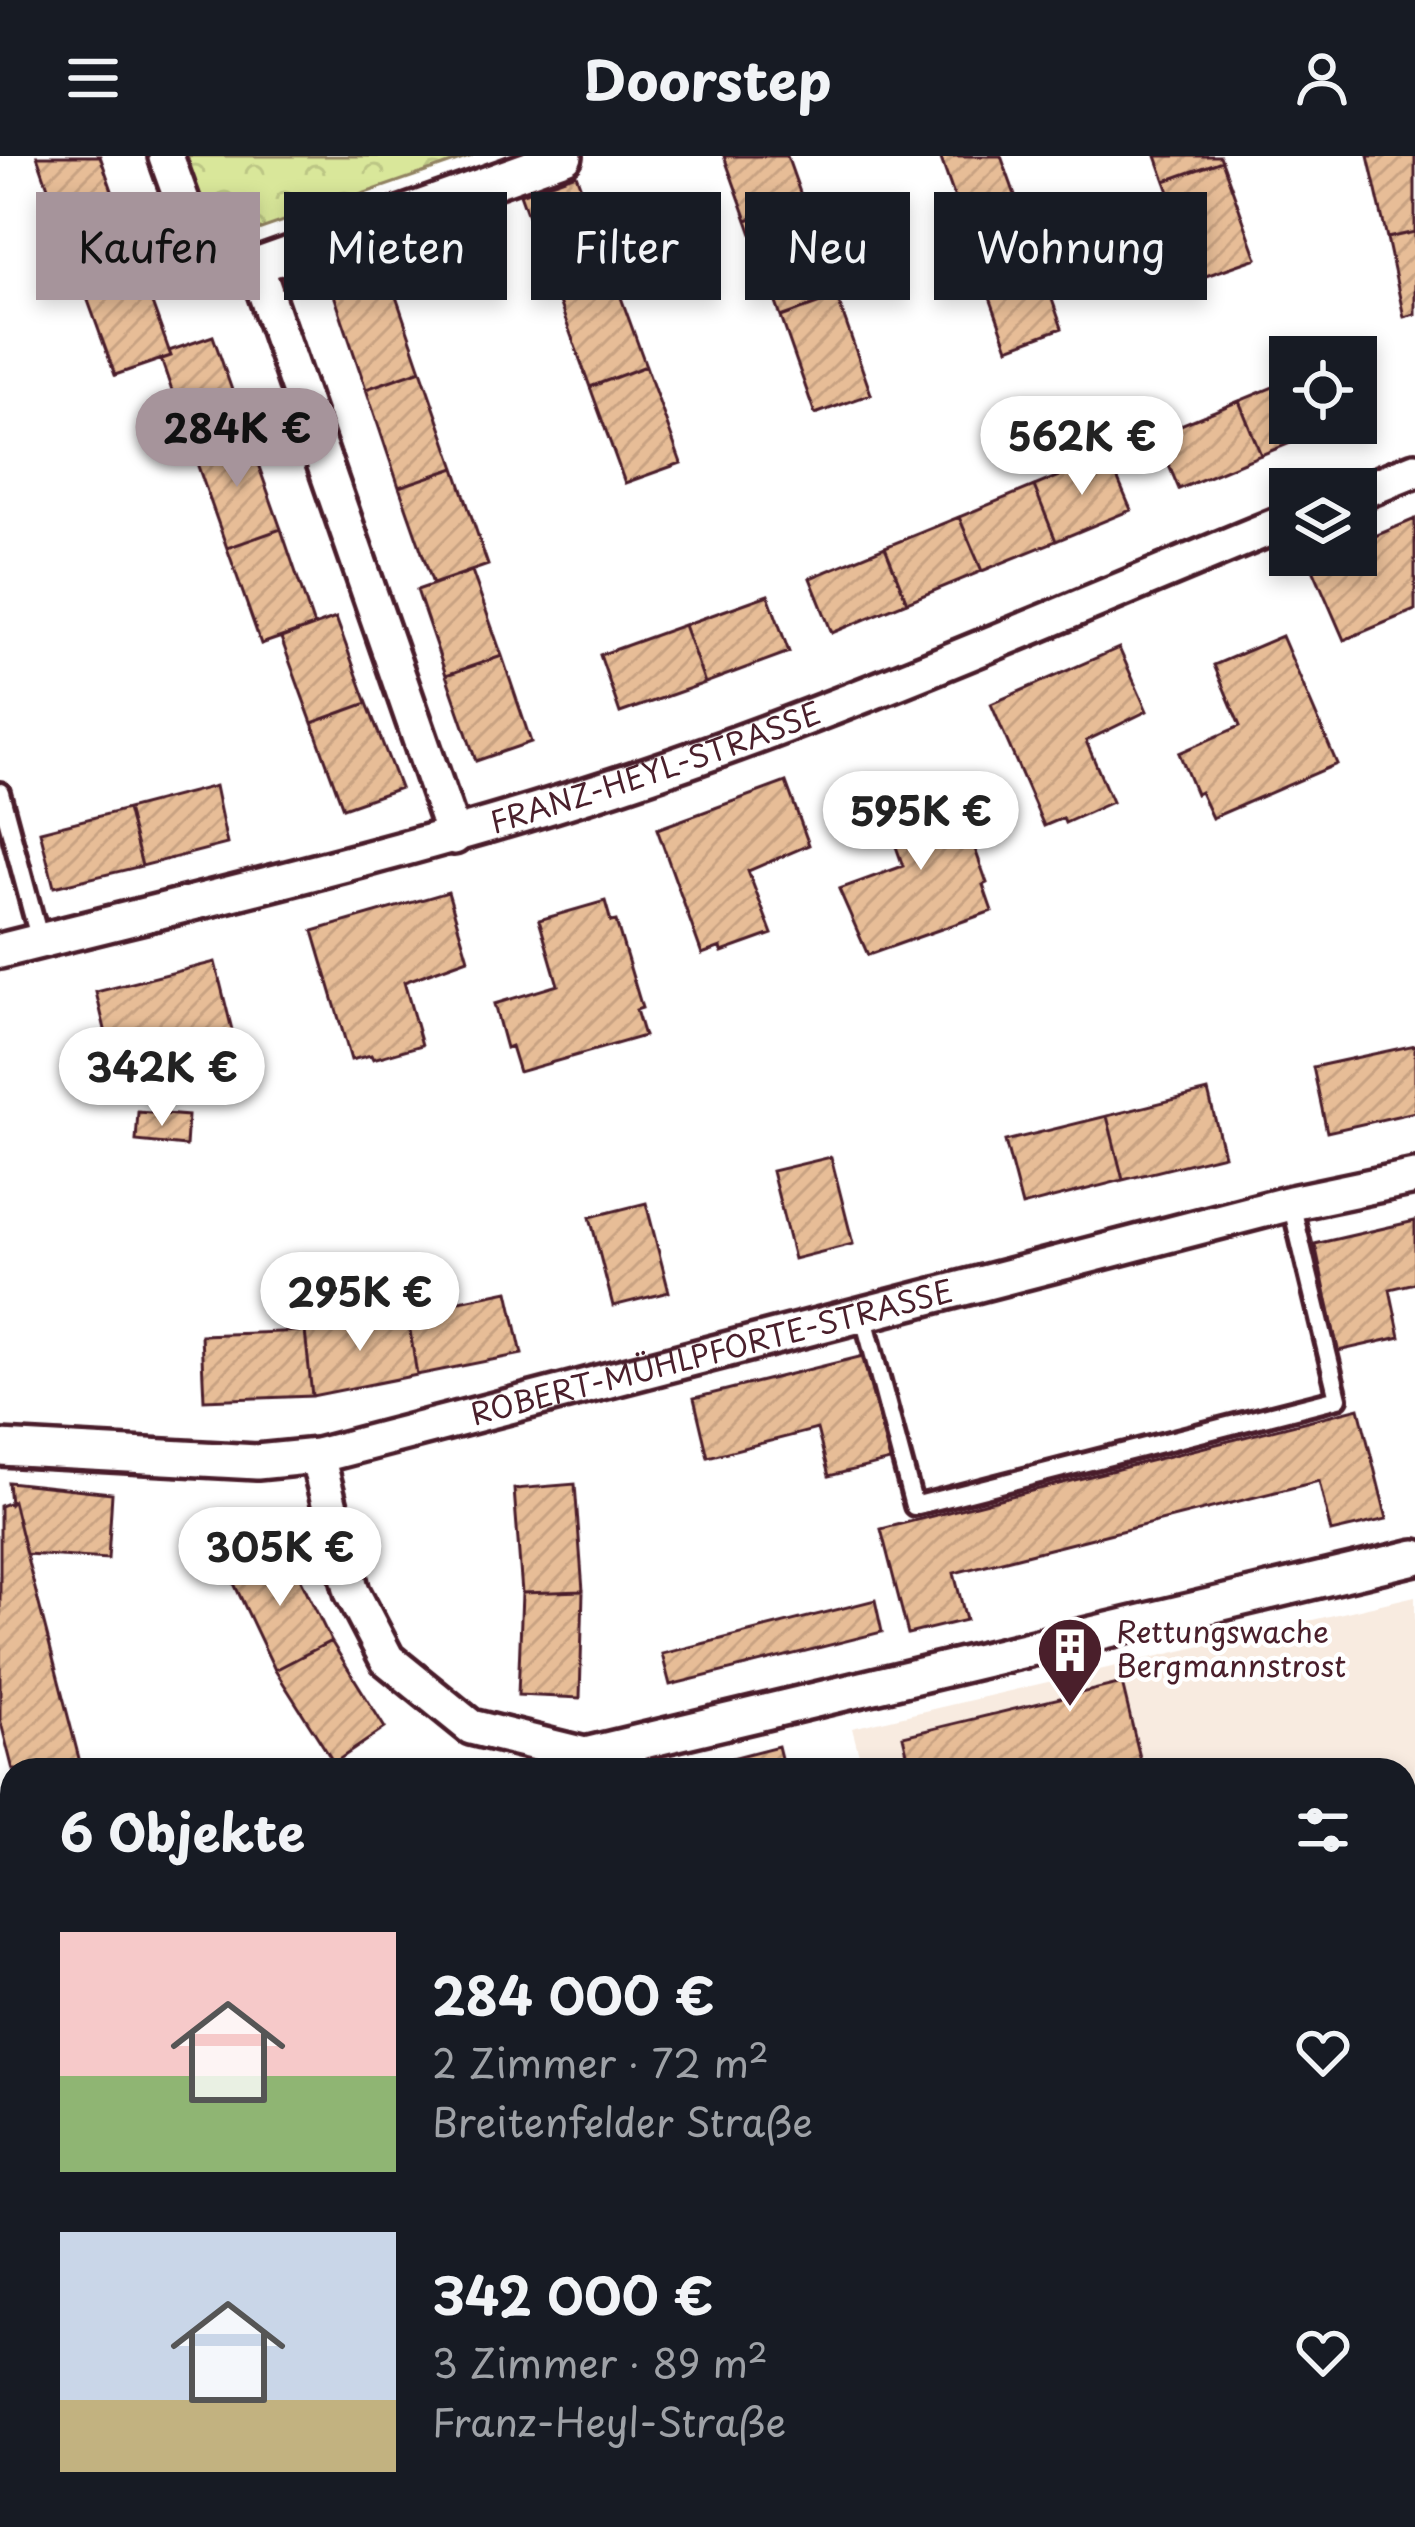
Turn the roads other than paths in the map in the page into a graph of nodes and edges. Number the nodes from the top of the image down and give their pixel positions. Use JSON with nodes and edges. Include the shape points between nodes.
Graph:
{"nodes":[{"id":1,"x":166,"y":156,"type":"edge"},
{"id":2,"x":565,"y":156,"type":"edge"},
{"id":3,"x":179,"y":192,"type":"edge"},
{"id":4,"x":260,"y":265,"type":"edge"},
{"id":5,"x":260,"y":278,"type":"edge"},
{"id":6,"x":1415,"y":470,"type":"edge"},
{"id":7,"x":1377,"y":485,"type":"edge"},
{"id":8,"x":1269,"y":529,"type":"edge"},
{"id":9,"x":0,"y":793,"type":"edge"},
{"id":10,"x":454,"y":837,"type":"junction"},
{"id":11,"x":40,"y":941,"type":"junction"},
{"id":12,"x":0,"y":951,"type":"edge"},
{"id":13,"x":1415,"y":1178,"type":"edge"},
{"id":14,"x":1291,"y":1203,"type":"junction"},
{"id":15,"x":863,"y":1314,"type":"junction"},
{"id":16,"x":0,"y":1448,"type":"edge"},
{"id":17,"x":316,"y":1456,"type":"junction"},
{"id":18,"x":1415,"y":1557,"type":"edge"}],
"edges":[{"from":1,"to":3,"type":"street"},
{"from":2,"to":4,"type":"street"},
{"from":5,"to":10,"type":"street"},
{"from":6,"to":7,"type":"street"},
{"from":8,"to":10,"type":"street","name":"FRANZ-HEYL-STRASSE","via":[[754,738]]},
{"from":9,"to":11,"type":"lane"},
{"from":10,"to":11,"type":"street","name":"FRANZ-HEYL-STRASSE"},
{"from":11,"to":12,"type":"street","name":"FRANZ-HEYL-STRASSE"},
{"from":13,"to":14,"type":"street","name":"ROBERT-MÜHLPFORTE-STRASSE"},
{"from":14,"to":15,"type":"street","name":"ROBERT-MÜHLPFORTE-STRASSE"},
{"from":14,"to":15,"type":"lane","via":[[1339,1398],[914,1506]]},
{"from":15,"to":17,"type":"street","name":"ROBERT-MÜHLPFORTE-STRASSE"},
{"from":16,"to":17,"type":"street","name":"ROBERT-MÜHLPFORTE-STRASSE","via":[[257,1462]]},
{"from":17,"to":18,"type":"street","via":[[352,1592],[387,1659],[471,1727],[584,1754]]}]}
